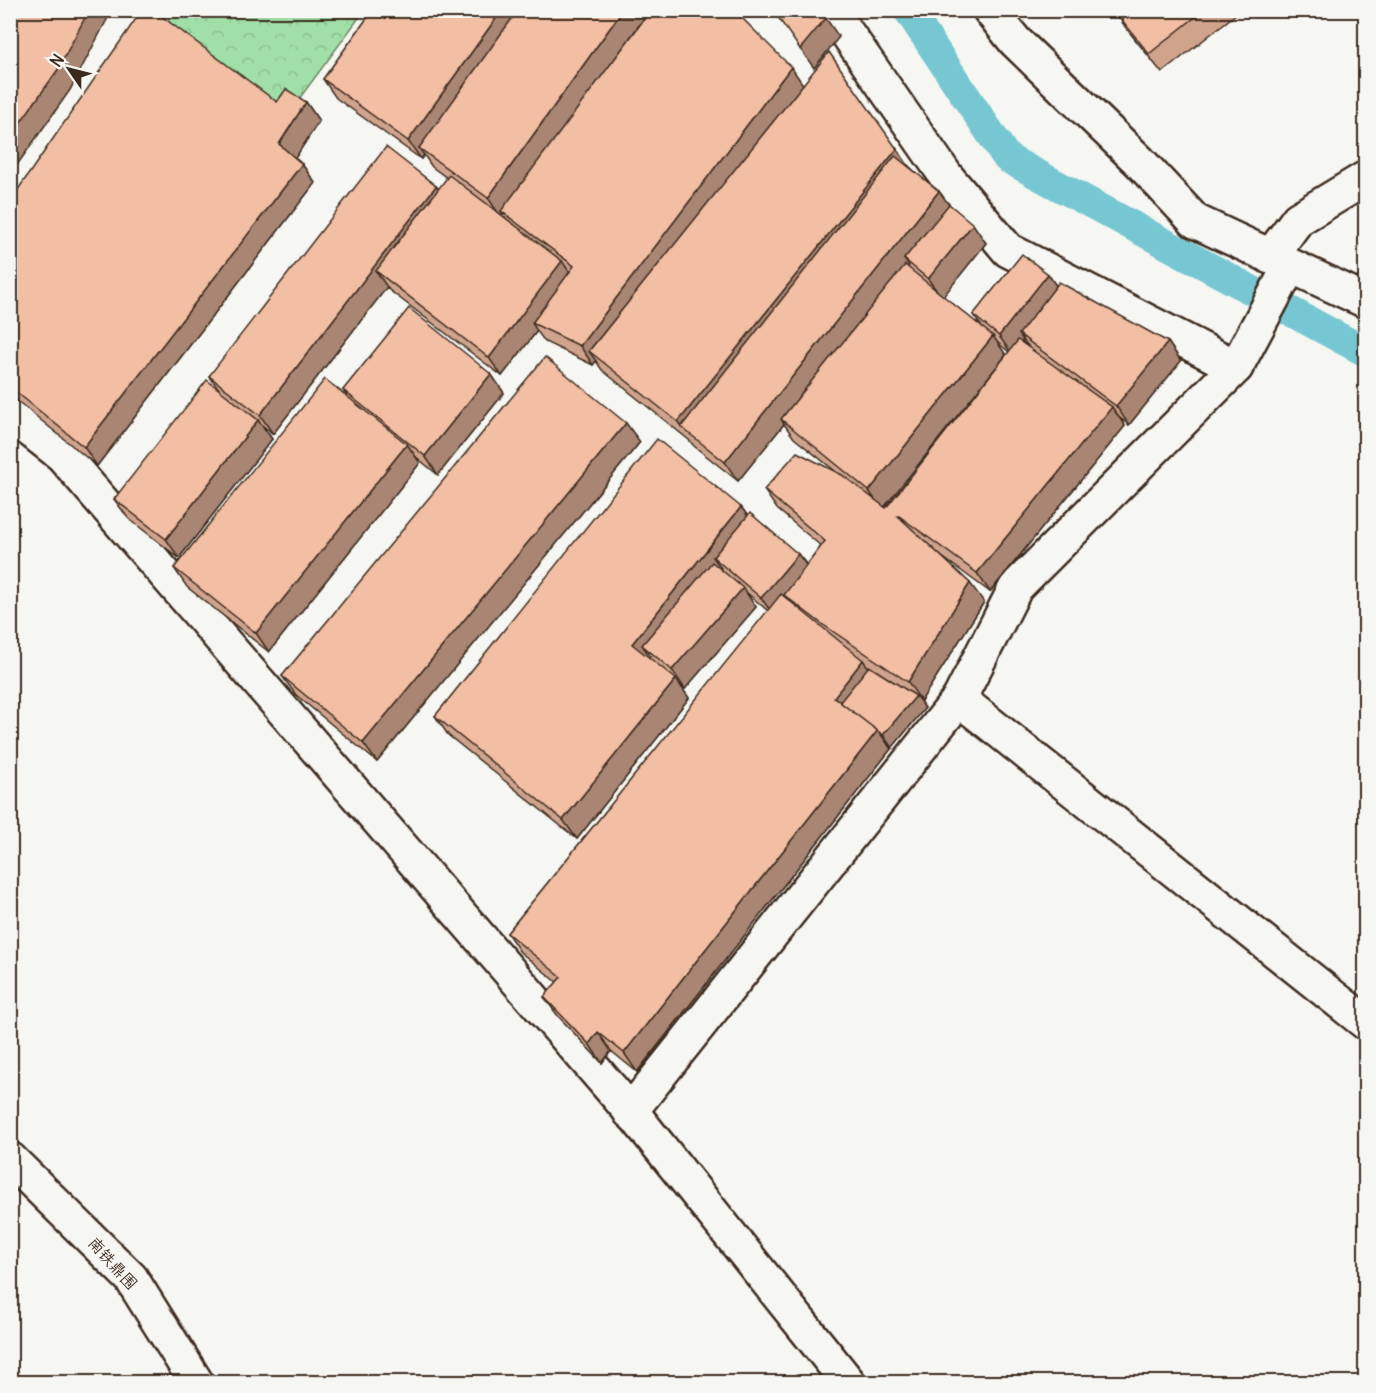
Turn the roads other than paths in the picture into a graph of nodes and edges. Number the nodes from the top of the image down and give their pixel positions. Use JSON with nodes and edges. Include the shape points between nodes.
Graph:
{"nodes":[{"id":1,"x":831,"y":10,"type":"edge"},
{"id":2,"x":990,"y":10,"type":"edge"},
{"id":3,"x":1365,"y":178,"type":"edge"},
{"id":4,"x":1279,"y":271,"type":"junction"},
{"id":5,"x":1365,"y":301,"type":"edge"},
{"id":6,"x":1236,"y":367,"type":"junction"},
{"id":7,"x":10,"y":414,"type":"edge"},
{"id":8,"x":959,"y":699,"type":"junction"},
{"id":9,"x":1365,"y":1023,"type":"edge"},
{"id":10,"x":630,"y":1112,"type":"junction"},
{"id":11,"x":10,"y":1159,"type":"edge"},
{"id":12,"x":196,"y":1383,"type":"edge"},
{"id":13,"x":848,"y":1383,"type":"edge"}],
"edges":[{"from":1,"to":6,"type":"street","via":[[946,176],[1008,250]]},
{"from":2,"to":4,"type":"street","via":[[1015,41],[1195,221]]},
{"from":3,"to":4,"type":"street","via":[[1298,219]]},
{"from":4,"to":5,"type":"street"},
{"from":4,"to":6,"type":"street"},
{"from":6,"to":8,"type":"street","via":[[1016,587]]},
{"from":7,"to":10,"type":"street","via":[[62,455]]},
{"from":8,"to":9,"type":"street"},
{"from":8,"to":10,"type":"street"},
{"from":10,"to":13,"type":"street"},
{"from":11,"to":12,"type":"street","name":"南铁鼎围","via":[[131,1278]]}]}
